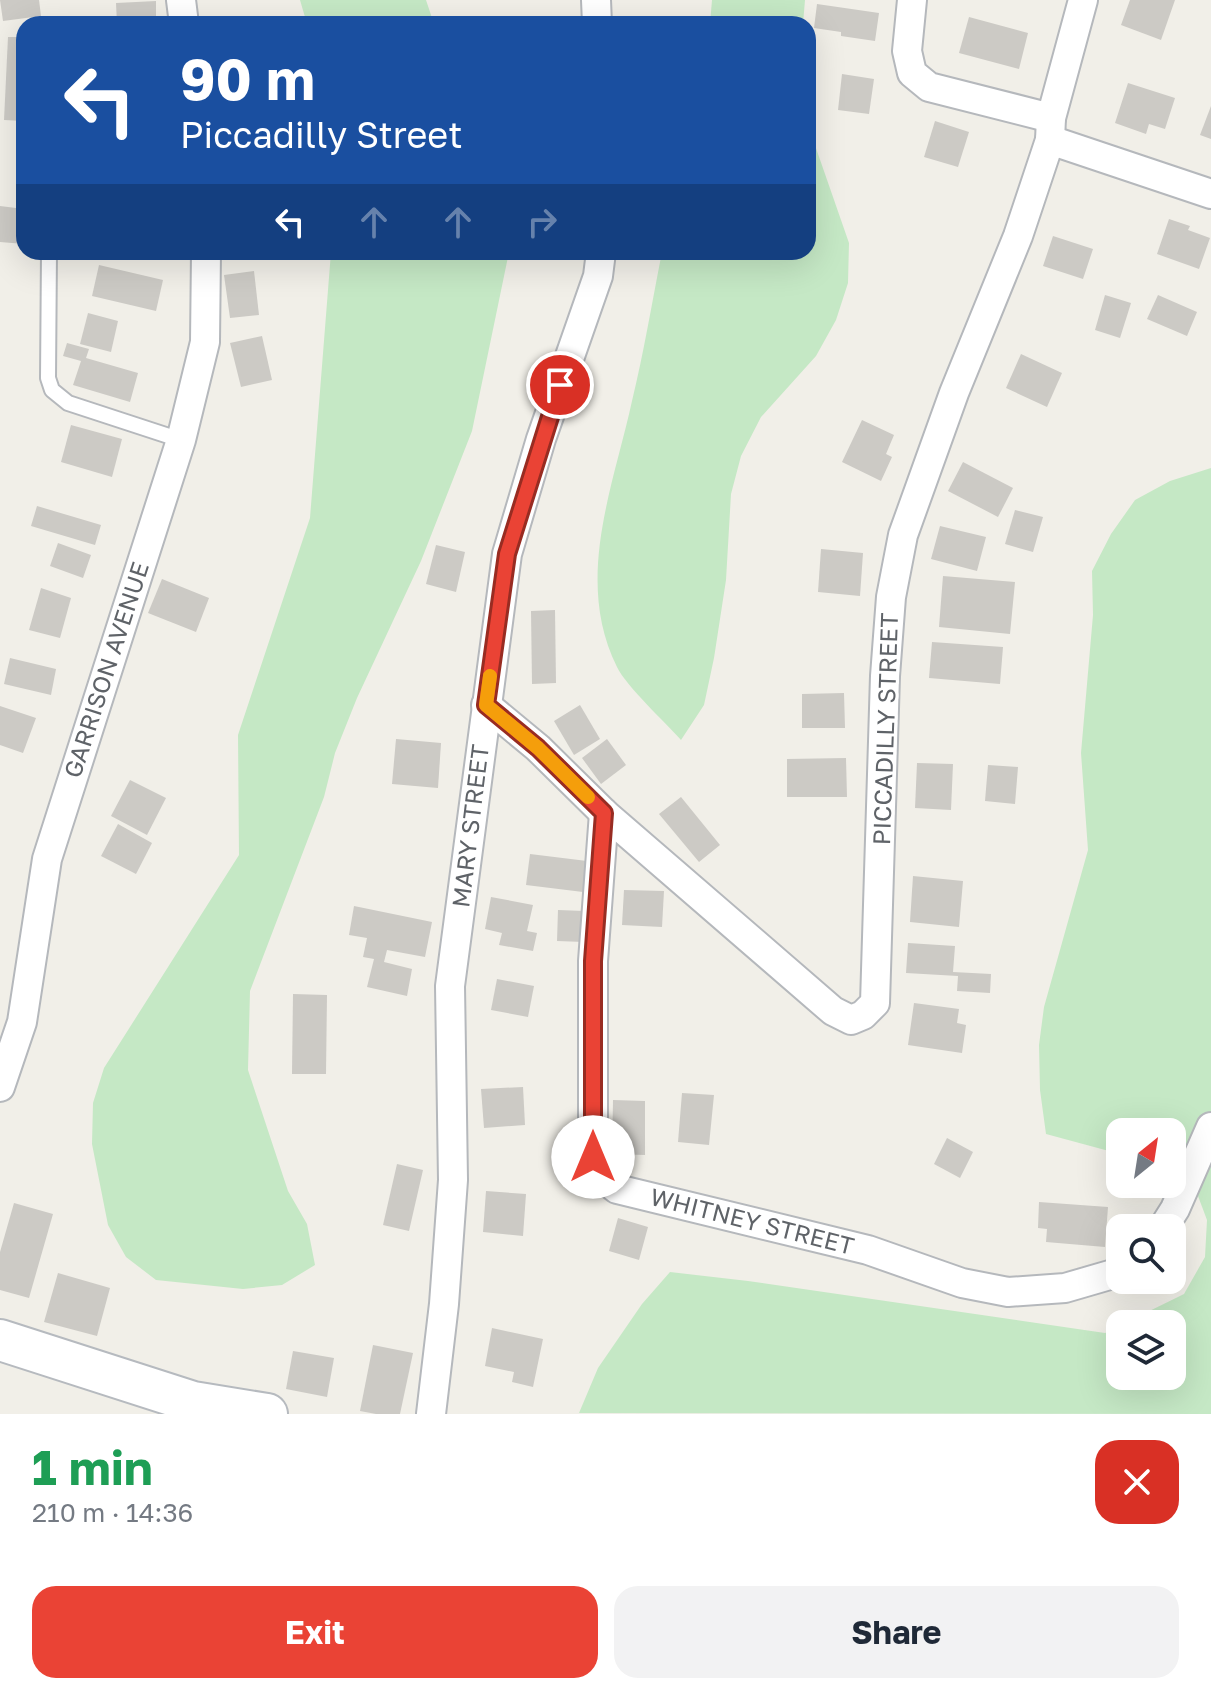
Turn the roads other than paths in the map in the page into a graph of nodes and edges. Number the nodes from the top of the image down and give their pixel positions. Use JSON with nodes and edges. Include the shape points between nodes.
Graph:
{"nodes":[{"id":1,"x":912,"y":0,"type":"edge"},
{"id":2,"x":1083,"y":0,"type":"edge"},
{"id":3,"x":1050,"y":129,"type":"junction"},
{"id":4,"x":1211,"y":194,"type":"edge"},
{"id":5,"x":49,"y":260,"type":"edge"},
{"id":6,"x":206,"y":260,"type":"edge"},
{"id":7,"x":600,"y":260,"type":"edge"},
{"id":8,"x":181,"y":440,"type":"junction"},
{"id":9,"x":486,"y":705,"type":"junction"},
{"id":10,"x":604,"y":813,"type":"junction"},
{"id":11,"x":0,"y":1087,"type":"edge"},
{"id":12,"x":1211,"y":1127,"type":"edge"},
{"id":13,"x":1172,"y":1214,"type":"edge"},
{"id":14,"x":1106,"y":1276,"type":"edge"},
{"id":15,"x":0,"y":1340,"type":"edge"},
{"id":16,"x":267,"y":1414,"type":"edge"},
{"id":17,"x":431,"y":1414,"type":"edge"}],
"edges":[{"from":1,"to":3,"type":"street","via":[[907,51],[912,73],[929,87]]},
{"from":2,"to":3,"type":"street"},
{"from":3,"to":4,"type":"street"},
{"from":3,"to":10,"type":"street","name":"PICCADILLY STREET","via":[[1018,236],[903,535],[891,597],[885,676],[875,1003],[851,1020],[833,1011]]},
{"from":5,"to":8,"type":"lane","via":[[52,390],[68,403]]},
{"from":6,"to":8,"type":"street","name":"GARRISON AVENUE","via":[[205,342]]},
{"from":7,"to":9,"type":"street","name":"MARY STREET","via":[[507,554]]},
{"from":8,"to":11,"type":"street","name":"GARRISON AVENUE","via":[[47,859],[22,1022]]},
{"from":9,"to":10,"type":"street","name":"PICCADILLY STREET"},
{"from":9,"to":17,"type":"street","name":"MARY STREET","via":[[450,986],[453,1180]]},
{"from":10,"to":14,"type":"street","name":"WHITNEY STREET","via":[[593,976],[593,1157],[602,1177],[617,1189],[868,1250],[962,1283],[1008,1292],[1065,1288]]},
{"from":12,"to":13,"type":"street"},
{"from":15,"to":16,"type":"street","via":[[193,1402]]}]}
